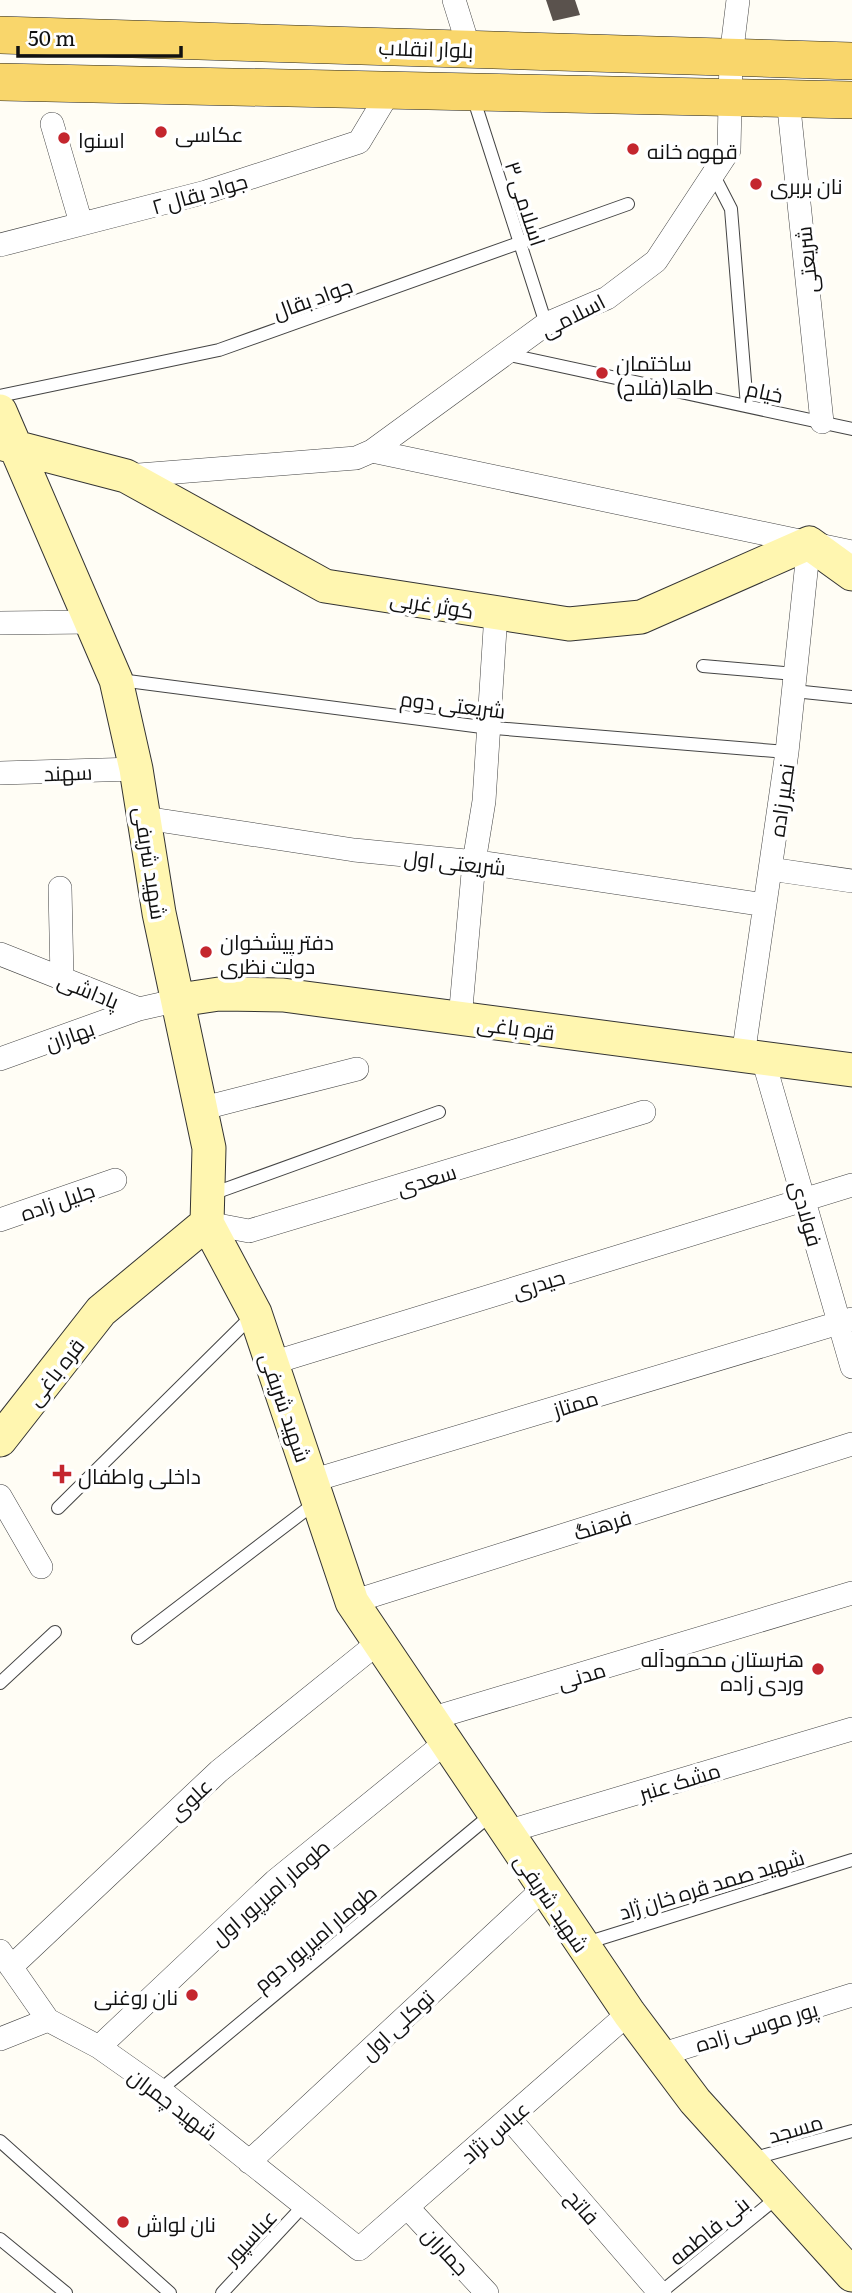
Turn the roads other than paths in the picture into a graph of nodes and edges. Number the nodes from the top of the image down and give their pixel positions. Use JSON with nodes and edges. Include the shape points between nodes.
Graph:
{"nodes":[{"id":1,"x":454,"y":0,"type":"edge"},
{"id":2,"x":738,"y":0,"type":"edge"},
{"id":3,"x":0,"y":35,"type":"edge"},
{"id":4,"x":469,"y":48,"type":"junction"},
{"id":5,"x":731,"y":57,"type":"junction"},
{"id":6,"x":852,"y":61,"type":"edge"},
{"id":7,"x":0,"y":82,"type":"edge"},
{"id":8,"x":389,"y":92,"type":"junction"},
{"id":9,"x":472,"y":94,"type":"junction"},
{"id":10,"x":730,"y":97,"type":"junction"},
{"id":11,"x":788,"y":99,"type":"junction"},
{"id":12,"x":852,"y":100,"type":"edge"},
{"id":13,"x":52,"y":124,"type":"dead end"},
{"id":14,"x":713,"y":174,"type":"junction"},
{"id":15,"x":628,"y":204,"type":"dead end"},
{"id":16,"x":81,"y":223,"type":"junction"},
{"id":17,"x":519,"y":243,"type":"junction"},
{"id":18,"x":0,"y":245,"type":"edge"},
{"id":19,"x":546,"y":324,"type":"junction"},
{"id":20,"x":505,"y":354,"type":"junction"},
{"id":21,"x":0,"y":396,"type":"edge"},
{"id":22,"x":747,"y":406,"type":"junction"},
{"id":23,"x":0,"y":411,"type":"edge"},
{"id":24,"x":822,"y":422,"type":"junction"},
{"id":25,"x":852,"y":429,"type":"edge"},
{"id":26,"x":9,"y":445,"type":"edge"},
{"id":27,"x":372,"y":451,"type":"junction"},
{"id":28,"x":126,"y":475,"type":"junction"},
{"id":29,"x":809,"y":543,"type":"junction"},
{"id":30,"x":852,"y":552,"type":"edge"},
{"id":31,"x":852,"y":575,"type":"edge"},
{"id":32,"x":496,"y":612,"type":"junction"},
{"id":33,"x":92,"y":622,"type":"junction"},
{"id":34,"x":0,"y":623,"type":"edge"},
{"id":35,"x":703,"y":666,"type":"dead end"},
{"id":36,"x":116,"y":680,"type":"junction"},
{"id":37,"x":794,"y":682,"type":"junction"},
{"id":38,"x":852,"y":697,"type":"edge"},
{"id":39,"x":489,"y":728,"type":"junction"},
{"id":40,"x":787,"y":752,"type":"junction"},
{"id":41,"x":136,"y":769,"type":"junction"},
{"id":42,"x":0,"y":773,"type":"edge"},
{"id":43,"x":145,"y":818,"type":"junction"},
{"id":44,"x":474,"y":862,"type":"junction"},
{"id":45,"x":770,"y":869,"type":"junction"},
{"id":46,"x":852,"y":881,"type":"edge"},
{"id":47,"x":60,"y":888,"type":"dead end"},
{"id":48,"x":765,"y":905,"type":"junction"},
{"id":49,"x":0,"y":954,"type":"edge"},
{"id":50,"x":62,"y":978,"type":"junction"},
{"id":51,"x":179,"y":1000,"type":"junction"},
{"id":52,"x":139,"y":1009,"type":"junction"},
{"id":53,"x":460,"y":1019,"type":"junction"},
{"id":54,"x":753,"y":1058,"type":"junction"},
{"id":55,"x":0,"y":1059,"type":"edge"},
{"id":56,"x":357,"y":1069,"type":"dead end"},
{"id":57,"x":852,"y":1070,"type":"edge"},
{"id":58,"x":200,"y":1109,"type":"junction"},
{"id":59,"x":439,"y":1112,"type":"dead end"},
{"id":60,"x":644,"y":1112,"type":"dead end"},
{"id":61,"x":115,"y":1180,"type":"dead end"},
{"id":62,"x":852,"y":1185,"type":"edge"},
{"id":63,"x":804,"y":1200,"type":"junction"},
{"id":64,"x":208,"y":1209,"type":"junction"},
{"id":65,"x":0,"y":1220,"type":"edge"},
{"id":66,"x":255,"y":1313,"type":"junction"},
{"id":67,"x":845,"y":1321,"type":"edge"},
{"id":68,"x":272,"y":1363,"type":"junction"},
{"id":69,"x":852,"y":1367,"type":"edge"},
{"id":70,"x":0,"y":1440,"type":"edge"},
{"id":71,"x":852,"y":1444,"type":"edge"},
{"id":72,"x":315,"y":1491,"type":"junction"},
{"id":73,"x":0,"y":1496,"type":"edge"},
{"id":74,"x":58,"y":1508,"type":"dead end"},
{"id":75,"x":41,"y":1567,"type":"dead end"},
{"id":76,"x":852,"y":1593,"type":"edge"},
{"id":77,"x":352,"y":1602,"type":"junction"},
{"id":78,"x":55,"y":1633,"type":"dead end"},
{"id":79,"x":138,"y":1638,"type":"dead end"},
{"id":80,"x":379,"y":1642,"type":"junction"},
{"id":81,"x":0,"y":1683,"type":"edge"},
{"id":82,"x":852,"y":1729,"type":"edge"},
{"id":83,"x":438,"y":1731,"type":"junction"},
{"id":84,"x":500,"y":1822,"type":"junction"},
{"id":85,"x":852,"y":1860,"type":"edge"},
{"id":86,"x":544,"y":1888,"type":"junction"},
{"id":87,"x":582,"y":1944,"type":"junction"},
{"id":88,"x":6,"y":1959,"type":"edge"},
{"id":89,"x":852,"y":1995,"type":"edge"},
{"id":90,"x":629,"y":2013,"type":"junction"},
{"id":91,"x":48,"y":2020,"type":"junction"},
{"id":92,"x":0,"y":2039,"type":"edge"},
{"id":93,"x":99,"y":2047,"type":"junction"},
{"id":94,"x":660,"y":2055,"type":"junction"},
{"id":95,"x":160,"y":2090,"type":"junction"},
{"id":96,"x":509,"y":2118,"type":"junction"},
{"id":97,"x":852,"y":2130,"type":"edge"},
{"id":98,"x":0,"y":2141,"type":"edge"},
{"id":99,"x":748,"y":2160,"type":"junction"},
{"id":100,"x":249,"y":2162,"type":"junction"},
{"id":101,"x":780,"y":2196,"type":"junction"},
{"id":102,"x":304,"y":2205,"type":"junction"},
{"id":103,"x":407,"y":2207,"type":"junction"},
{"id":104,"x":0,"y":2239,"type":"edge"},
{"id":105,"x":359,"y":2249,"type":"joint"},
{"id":106,"x":848,"y":2265,"type":"edge"},
{"id":107,"x":66,"y":2293,"type":"edge"},
{"id":108,"x":170,"y":2293,"type":"edge"},
{"id":109,"x":222,"y":2293,"type":"edge"},
{"id":110,"x":487,"y":2293,"type":"edge"},
{"id":111,"x":660,"y":2293,"type":"edge"}],
"edges":[{"from":1,"to":4,"type":"street"},
{"from":2,"to":5,"type":"street","name":"اسلامی"},
{"from":3,"to":4,"type":"main road","name":"بلوار انقلاب"},
{"from":4,"to":5,"type":"main road","name":"بلوار انقلاب"},
{"from":5,"to":6,"type":"main road","name":"بلوار انقلاب"},
{"from":5,"to":10,"type":"street","name":"اسلامی"},
{"from":7,"to":8,"type":"main road"},
{"from":8,"to":9,"type":"main road"},
{"from":8,"to":16,"type":"street","name":"جواد بقال ۲","via":[[359,142],[206,192]]},
{"from":9,"to":10,"type":"main road"},
{"from":9,"to":17,"type":"lane","name":"اسلامی ۳"},
{"from":10,"to":11,"type":"main road"},
{"from":10,"to":14,"type":"street","name":"اسلامی","via":[[729,150]]},
{"from":11,"to":12,"type":"main road"},
{"from":11,"to":24,"type":"street","name":"شریعتی"},
{"from":13,"to":16,"type":"street"},
{"from":14,"to":19,"type":"street","name":"اسلامی","via":[[656,261],[607,298]]},
{"from":14,"to":22,"type":"lane","via":[[732,209]]},
{"from":15,"to":17,"type":"lane","name":"جواد بقال"},
{"from":16,"to":18,"type":"street","name":"جواد بقال ۲"},
{"from":17,"to":19,"type":"lane","name":"اسلامی ۳"},
{"from":17,"to":21,"type":"lane","name":"جواد بقال","via":[[219,350]]},
{"from":19,"to":20,"type":"street","name":"اسلامی"},
{"from":20,"to":22,"type":"lane","name":"خیام"},
{"from":20,"to":27,"type":"street","name":"اسلامی"},
{"from":22,"to":24,"type":"lane","name":"خیام"},
{"from":23,"to":26,"type":"street","name":"شهید شریفى"},
{"from":24,"to":25,"type":"lane","name":"خیام"},
{"from":26,"to":28,"type":"street","name":"کوثر غربی"},
{"from":26,"to":33,"type":"street","name":"شهید شریفى"},
{"from":27,"to":28,"type":"street","name":"اسلامی","via":[[356,458]]},
{"from":27,"to":29,"type":"street","name":"اسلامی"},
{"from":28,"to":32,"type":"street","name":"کوثر غربی","via":[[325,586]]},
{"from":29,"to":30,"type":"street","name":"اسلامی"},
{"from":29,"to":31,"type":"street"},
{"from":29,"to":32,"type":"street","name":"کوثر غربی","via":[[641,617],[569,624]]},
{"from":29,"to":37,"type":"street","name":"نصیر زاده"},
{"from":32,"to":39,"type":"street"},
{"from":33,"to":34,"type":"street"},
{"from":33,"to":36,"type":"street","name":"شهید شریفى"},
{"from":35,"to":37,"type":"lane"},
{"from":36,"to":39,"type":"lane","name":"شریعتی دوم"},
{"from":36,"to":41,"type":"street","name":"شهید شریفى"},
{"from":37,"to":38,"type":"lane"},
{"from":37,"to":40,"type":"street","name":"نصیر زاده"},
{"from":39,"to":40,"type":"lane","name":"شریعتی دوم"},
{"from":39,"to":44,"type":"street"},
{"from":40,"to":45,"type":"street","name":"نصیر زاده"},
{"from":41,"to":42,"type":"street","name":"سهند"},
{"from":41,"to":43,"type":"street","name":"شهید شریفى"},
{"from":43,"to":44,"type":"street","name":"شریعتی اول","via":[[354,850]]},
{"from":43,"to":51,"type":"street","name":"شهید شریفى","via":[[159,913]]},
{"from":44,"to":48,"type":"street","name":"شریعتی اول"},
{"from":44,"to":53,"type":"street"},
{"from":45,"to":46,"type":"street"},
{"from":45,"to":48,"type":"street","name":"نصیر زاده"},
{"from":47,"to":50,"type":"street"},
{"from":48,"to":54,"type":"street","name":"نصیر زاده"},
{"from":49,"to":50,"type":"street","name":"پاداشی"},
{"from":50,"to":52,"type":"street","name":"پاداشی"},
{"from":51,"to":52,"type":"street","name":"پاداشی"},
{"from":51,"to":53,"type":"street","name":"قره باغی","via":[[219,993],[283,995]]},
{"from":51,"to":58,"type":"street","name":"شهید شریفى"},
{"from":52,"to":55,"type":"street","name":"بهاران"},
{"from":53,"to":54,"type":"street","name":"قره باغی"},
{"from":54,"to":57,"type":"street","name":"قره باغی"},
{"from":54,"to":63,"type":"street","name":"فولادی"},
{"from":56,"to":58,"type":"street"},
{"from":58,"to":64,"type":"street","name":"شهید شریفى","via":[[209,1148]]},
{"from":59,"to":64,"type":"lane"},
{"from":60,"to":64,"type":"street","name":"سعدی","via":[[249,1231]]},
{"from":61,"to":65,"type":"street","name":"جلیل زاده"},
{"from":62,"to":63,"type":"street","name":"حیدری"},
{"from":63,"to":67,"type":"street","name":"فولادی"},
{"from":63,"to":68,"type":"street","name":"حیدری"},
{"from":64,"to":66,"type":"street","name":"شهید شریفى"},
{"from":64,"to":70,"type":"street","name":"قره باغی","via":[[101,1311]]},
{"from":66,"to":68,"type":"street","name":"شهید شریفى"},
{"from":66,"to":74,"type":"lane"},
{"from":67,"to":69,"type":"street","name":"فولادی"},
{"from":67,"to":72,"type":"street","name":"ممتاز"},
{"from":68,"to":72,"type":"street","name":"شهید شریفى"},
{"from":71,"to":77,"type":"street","name":"فرهنگ"},
{"from":72,"to":77,"type":"street","name":"شهید شریفى"},
{"from":72,"to":79,"type":"lane"},
{"from":73,"to":75,"type":"street"},
{"from":76,"to":83,"type":"street","name":"مدنی"},
{"from":77,"to":80,"type":"street","name":"شهید شریفى"},
{"from":78,"to":81,"type":"lane"},
{"from":80,"to":83,"type":"street","name":"شهید شریفى"},
{"from":80,"to":88,"type":"street","name":"علوی","via":[[219,1771]]},
{"from":82,"to":84,"type":"street","name":"مشک عنبر"},
{"from":83,"to":84,"type":"street","name":"شهید شریفى"},
{"from":83,"to":93,"type":"street","name":"طومار امیرپور اول"},
{"from":84,"to":86,"type":"street","name":"شهید شریفى"},
{"from":84,"to":95,"type":"lane","name":"طومار امیرپور دوم"},
{"from":85,"to":87,"type":"lane","name":"شهید صمد قره خان ژاد"},
{"from":86,"to":87,"type":"street","name":"شهید شریفى"},
{"from":86,"to":100,"type":"street","name":"توکلی اول"},
{"from":87,"to":90,"type":"street","name":"شهید شریفى"},
{"from":88,"to":91,"type":"street","name":"شهید چمران"},
{"from":89,"to":94,"type":"street","name":"پور موسی زاده"},
{"from":90,"to":94,"type":"street","name":"شهید شریفى"},
{"from":90,"to":96,"type":"street","name":"عباس نژاد"},
{"from":91,"to":92,"type":"street"},
{"from":91,"to":93,"type":"street","name":"شهید چمران"},
{"from":93,"to":95,"type":"street","name":"شهید چمران"},
{"from":94,"to":99,"type":"street","name":"شهید شریفى"},
{"from":95,"to":100,"type":"street","name":"شهید چمران"},
{"from":96,"to":103,"type":"street","name":"عباس نژاد"},
{"from":96,"to":111,"type":"street","name":"فاتح"},
{"from":97,"to":99,"type":"lane","name":"مسجد"},
{"from":98,"to":108,"type":"lane"},
{"from":99,"to":101,"type":"street","name":"شهید شریفى"},
{"from":100,"to":102,"type":"street","name":"شهید چمران"},
{"from":101,"to":106,"type":"street","name":"شهید شریفى"},
{"from":101,"to":111,"type":"lane","name":"بنی فاطمه"},
{"from":102,"to":105,"type":"street","name":"شهید چمران"},
{"from":102,"to":109,"type":"lane","name":"عباسپور"},
{"from":103,"to":105,"type":"street","name":"عباس نژاد"},
{"from":103,"to":110,"type":"street","name":"جماران"},
{"from":104,"to":107,"type":"lane"}]}
